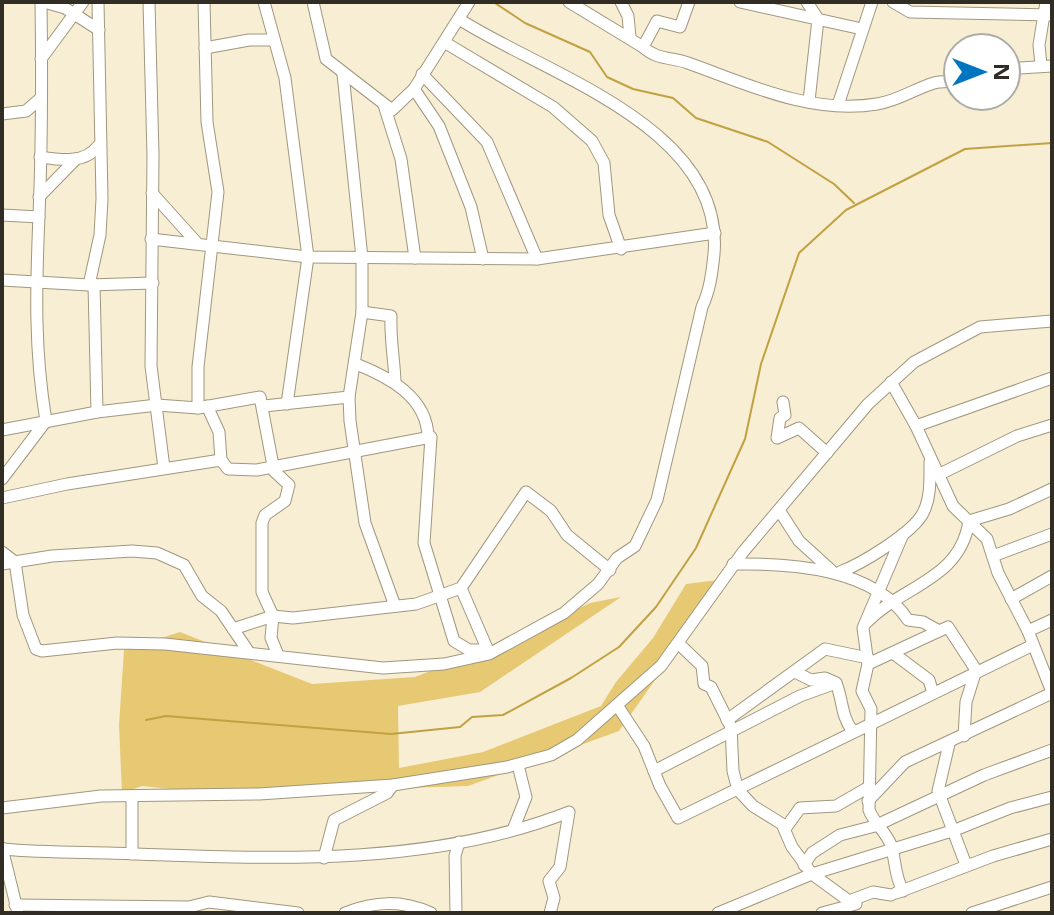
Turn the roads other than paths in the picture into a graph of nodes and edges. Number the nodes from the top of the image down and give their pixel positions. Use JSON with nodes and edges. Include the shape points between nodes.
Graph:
{"nodes":[{"id":1,"x":42,"y":2,"type":"edge"},
{"id":2,"x":83,"y":2,"type":"edge"},
{"id":3,"x":98,"y":2,"type":"edge"},
{"id":4,"x":149,"y":2,"type":"edge"},
{"id":5,"x":204,"y":2,"type":"edge"},
{"id":6,"x":264,"y":2,"type":"edge"},
{"id":7,"x":313,"y":2,"type":"edge"},
{"id":8,"x":469,"y":2,"type":"edge"},
{"id":9,"x":569,"y":2,"type":"edge"},
{"id":10,"x":621,"y":2,"type":"edge"},
{"id":11,"x":689,"y":2,"type":"edge"},
{"id":12,"x":740,"y":2,"type":"edge"},
{"id":13,"x":807,"y":2,"type":"edge"},
{"id":14,"x":872,"y":2,"type":"edge"},
{"id":15,"x":893,"y":2,"type":"edge"},
{"id":16,"x":1048,"y":10,"type":"edge"},
{"id":17,"x":71,"y":14,"type":"junction"},
{"id":18,"x":459,"y":19,"type":"junction"},
{"id":19,"x":818,"y":19,"type":"junction"},
{"id":20,"x":862,"y":29,"type":"junction"},
{"id":21,"x":99,"y":30,"type":"junction"},
{"id":22,"x":630,"y":37,"type":"junction"},
{"id":23,"x":274,"y":40,"type":"junction"},
{"id":24,"x":444,"y":42,"type":"junction"},
{"id":25,"x":643,"y":47,"type":"junction"},
{"id":26,"x":205,"y":48,"type":"junction"},
{"id":27,"x":41,"y":59,"type":"junction"},
{"id":28,"x":1047,"y":66,"type":"edge"},
{"id":29,"x":1022,"y":68,"type":"edge"},
{"id":30,"x":343,"y":74,"type":"junction"},
{"id":31,"x":422,"y":74,"type":"junction"},
{"id":32,"x":942,"y":82,"type":"edge"},
{"id":33,"x":414,"y":89,"type":"junction"},
{"id":34,"x":41,"y":98,"type":"junction"},
{"id":35,"x":809,"y":101,"type":"junction"},
{"id":36,"x":384,"y":105,"type":"junction"},
{"id":37,"x":838,"y":105,"type":"junction"},
{"id":38,"x":2,"y":114,"type":"edge"},
{"id":39,"x":98,"y":146,"type":"junction"},
{"id":40,"x":40,"y":157,"type":"junction"},
{"id":41,"x":76,"y":159,"type":"junction"},
{"id":42,"x":152,"y":193,"type":"junction"},
{"id":43,"x":39,"y":197,"type":"junction"},
{"id":44,"x":2,"y":215,"type":"edge"},
{"id":45,"x":39,"y":217,"type":"junction"},
{"id":46,"x":715,"y":233,"type":"junction"},
{"id":47,"x":151,"y":239,"type":"junction"},
{"id":48,"x":199,"y":245,"type":"junction"},
{"id":49,"x":212,"y":246,"type":"junction"},
{"id":50,"x":621,"y":249,"type":"junction"},
{"id":51,"x":308,"y":257,"type":"junction"},
{"id":52,"x":362,"y":258,"type":"junction"},
{"id":53,"x":415,"y":258,"type":"junction"},
{"id":54,"x":483,"y":259,"type":"junction"},
{"id":55,"x":537,"y":259,"type":"junction"},
{"id":56,"x":2,"y":280,"type":"edge"},
{"id":57,"x":34,"y":281,"type":"junction"},
{"id":58,"x":153,"y":283,"type":"junction"},
{"id":59,"x":92,"y":284,"type":"junction"},
{"id":60,"x":362,"y":312,"type":"junction"},
{"id":61,"x":1052,"y":321,"type":"edge"},
{"id":62,"x":356,"y":364,"type":"junction"},
{"id":63,"x":1052,"y":378,"type":"edge"},
{"id":64,"x":395,"y":381,"type":"junction"},
{"id":65,"x":891,"y":382,"type":"junction"},
{"id":66,"x":349,"y":397,"type":"junction"},
{"id":67,"x":783,"y":402,"type":"dead end"},
{"id":68,"x":287,"y":404,"type":"junction"},
{"id":69,"x":157,"y":405,"type":"junction"},
{"id":70,"x":264,"y":406,"type":"junction"},
{"id":71,"x":202,"y":407,"type":"junction"},
{"id":72,"x":97,"y":412,"type":"junction"},
{"id":73,"x":46,"y":421,"type":"junction"},
{"id":74,"x":1052,"y":425,"type":"edge"},
{"id":75,"x":916,"y":426,"type":"junction"},
{"id":76,"x":2,"y":430,"type":"edge"},
{"id":77,"x":428,"y":437,"type":"junction"},
{"id":78,"x":355,"y":450,"type":"junction"},
{"id":79,"x":827,"y":453,"type":"junction"},
{"id":80,"x":930,"y":457,"type":"junction"},
{"id":81,"x":221,"y":460,"type":"junction"},
{"id":82,"x":273,"y":467,"type":"junction"},
{"id":83,"x":164,"y":468,"type":"junction"},
{"id":84,"x":938,"y":475,"type":"junction"},
{"id":85,"x":2,"y":479,"type":"edge"},
{"id":86,"x":1052,"y":489,"type":"edge"},
{"id":87,"x":2,"y":498,"type":"edge"},
{"id":88,"x":779,"y":510,"type":"junction"},
{"id":89,"x":969,"y":521,"type":"junction"},
{"id":90,"x":903,"y":534,"type":"junction"},
{"id":91,"x":1052,"y":534,"type":"edge"},
{"id":92,"x":2,"y":552,"type":"edge"},
{"id":93,"x":993,"y":556,"type":"junction"},
{"id":94,"x":15,"y":562,"type":"junction"},
{"id":95,"x":2,"y":564,"type":"edge"},
{"id":96,"x":733,"y":564,"type":"junction"},
{"id":97,"x":610,"y":570,"type":"junction"},
{"id":98,"x":836,"y":572,"type":"junction"},
{"id":99,"x":1052,"y":576,"type":"edge"},
{"id":100,"x":461,"y":588,"type":"junction"},
{"id":101,"x":878,"y":594,"type":"junction"},
{"id":102,"x":438,"y":598,"type":"junction"},
{"id":103,"x":1011,"y":599,"type":"junction"},
{"id":104,"x":890,"y":604,"type":"junction"},
{"id":105,"x":395,"y":606,"type":"junction"},
{"id":106,"x":273,"y":616,"type":"junction"},
{"id":107,"x":1052,"y":620,"type":"edge"},
{"id":108,"x":865,"y":623,"type":"junction"},
{"id":109,"x":233,"y":629,"type":"junction"},
{"id":110,"x":939,"y":631,"type":"junction"},
{"id":111,"x":1028,"y":631,"type":"junction"},
{"id":112,"x":678,"y":643,"type":"junction"},
{"id":113,"x":1033,"y":645,"type":"junction"},
{"id":114,"x":248,"y":651,"type":"junction"},
{"id":115,"x":488,"y":651,"type":"junction"},
{"id":116,"x":893,"y":653,"type":"junction"},
{"id":117,"x":278,"y":655,"type":"junction"},
{"id":118,"x":868,"y":661,"type":"junction"},
{"id":119,"x":1048,"y":668,"type":"edge"},
{"id":120,"x":976,"y":670,"type":"junction"},
{"id":121,"x":795,"y":672,"type":"junction"},
{"id":122,"x":836,"y":683,"type":"junction"},
{"id":123,"x":1052,"y":692,"type":"edge"},
{"id":124,"x":933,"y":693,"type":"junction"},
{"id":125,"x":617,"y":705,"type":"junction"},
{"id":126,"x":727,"y":720,"type":"junction"},
{"id":127,"x":869,"y":723,"type":"junction"},
{"id":128,"x":852,"y":730,"type":"junction"},
{"id":129,"x":733,"y":732,"type":"junction"},
{"id":130,"x":964,"y":736,"type":"junction"},
{"id":131,"x":949,"y":744,"type":"junction"},
{"id":132,"x":1052,"y":750,"type":"edge"},
{"id":133,"x":518,"y":765,"type":"junction"},
{"id":134,"x":654,"y":771,"type":"junction"},
{"id":135,"x":393,"y":785,"type":"junction"},
{"id":136,"x":867,"y":788,"type":"junction"},
{"id":137,"x":738,"y":790,"type":"junction"},
{"id":138,"x":939,"y":795,"type":"junction"},
{"id":139,"x":132,"y":796,"type":"junction"},
{"id":140,"x":1052,"y":797,"type":"edge"},
{"id":141,"x":868,"y":801,"type":"junction"},
{"id":142,"x":2,"y":808,"type":"edge"},
{"id":143,"x":875,"y":826,"type":"junction"},
{"id":144,"x":785,"y":829,"type":"junction"},
{"id":145,"x":513,"y":830,"type":"junction"},
{"id":146,"x":955,"y":830,"type":"junction"},
{"id":147,"x":1052,"y":839,"type":"edge"},
{"id":148,"x":459,"y":842,"type":"junction"},
{"id":149,"x":2,"y":849,"type":"edge"},
{"id":150,"x":892,"y":849,"type":"junction"},
{"id":151,"x":132,"y":854,"type":"junction"},
{"id":152,"x":324,"y":858,"type":"junction"},
{"id":153,"x":966,"y":865,"type":"junction"},
{"id":154,"x":808,"y":870,"type":"junction"},
{"id":155,"x":1052,"y":887,"type":"edge"},
{"id":156,"x":903,"y":891,"type":"junction"},
{"id":157,"x":891,"y":895,"type":"junction"},
{"id":158,"x":16,"y":909,"type":"edge"},
{"id":159,"x":298,"y":913,"type":"edge"},
{"id":160,"x":345,"y":913,"type":"edge"},
{"id":161,"x":431,"y":913,"type":"edge"},
{"id":162,"x":456,"y":913,"type":"edge"},
{"id":163,"x":550,"y":913,"type":"edge"},
{"id":164,"x":718,"y":913,"type":"edge"},
{"id":165,"x":822,"y":913,"type":"edge"},
{"id":166,"x":972,"y":913,"type":"edge"}],
"edges":[{"from":1,"to":17,"type":"street"},
{"from":1,"to":27,"type":"street"},
{"from":2,"to":17,"type":"street"},
{"from":3,"to":21,"type":"street"},
{"from":4,"to":42,"type":"street"},
{"from":5,"to":26,"type":"street"},
{"from":6,"to":23,"type":"street"},
{"from":7,"to":30,"type":"street","via":[[324,56]]},
{"from":8,"to":18,"type":"street"},
{"from":9,"to":22,"type":"street"},
{"from":10,"to":22,"type":"street"},
{"from":11,"to":25,"type":"street","via":[[680,27],[657,21]]},
{"from":12,"to":19,"type":"street"},
{"from":13,"to":19,"type":"street"},
{"from":14,"to":20,"type":"street"},
{"from":15,"to":16,"type":"street","via":[[917,12]]},
{"from":16,"to":28,"type":"street","via":[[1039,45]]},
{"from":17,"to":21,"type":"street"},
{"from":17,"to":27,"type":"street"},
{"from":18,"to":24,"type":"street"},
{"from":18,"to":46,"type":"street","via":[[499,46],[573,79],[675,149],[703,187]]},
{"from":19,"to":20,"type":"street"},
{"from":19,"to":35,"type":"street"},
{"from":20,"to":37,"type":"street"},
{"from":21,"to":39,"type":"street"},
{"from":22,"to":25,"type":"street"},
{"from":23,"to":26,"type":"street"},
{"from":23,"to":51,"type":"street","via":[[285,78]]},
{"from":24,"to":31,"type":"street"},
{"from":24,"to":50,"type":"street","via":[[553,107],[592,141],[604,163],[609,215]]},
{"from":25,"to":35,"type":"street","via":[[658,58]]},
{"from":26,"to":49,"type":"street","via":[[207,122],[218,192]]},
{"from":27,"to":34,"type":"street"},
{"from":28,"to":29,"type":"street"},
{"from":30,"to":36,"type":"street"},
{"from":30,"to":52,"type":"street"},
{"from":31,"to":33,"type":"street"},
{"from":31,"to":55,"type":"street","via":[[487,142]]},
{"from":32,"to":37,"type":"street","via":[[875,105]]},
{"from":33,"to":36,"type":"street","via":[[394,110]]},
{"from":33,"to":54,"type":"street","via":[[439,126],[471,207]]},
{"from":34,"to":38,"type":"street","via":[[26,111]]},
{"from":34,"to":40,"type":"street"},
{"from":35,"to":37,"type":"street"},
{"from":36,"to":53,"type":"street","via":[[401,159]]},
{"from":39,"to":41,"type":"street"},
{"from":39,"to":59,"type":"street","via":[[100,235]]},
{"from":40,"to":41,"type":"street"},
{"from":40,"to":43,"type":"street"},
{"from":41,"to":43,"type":"street"},
{"from":42,"to":47,"type":"street"},
{"from":42,"to":48,"type":"street"},
{"from":43,"to":45,"type":"street"},
{"from":44,"to":45,"type":"street"},
{"from":45,"to":57,"type":"street"},
{"from":46,"to":50,"type":"street"},
{"from":46,"to":97,"type":"street","via":[[710,287],[657,500],[635,546]]},
{"from":47,"to":48,"type":"street"},
{"from":47,"to":58,"type":"street"},
{"from":48,"to":49,"type":"street"},
{"from":49,"to":51,"type":"street"},
{"from":49,"to":71,"type":"street","via":[[198,367]]},
{"from":50,"to":55,"type":"street"},
{"from":51,"to":52,"type":"street"},
{"from":51,"to":68,"type":"street"},
{"from":52,"to":53,"type":"street"},
{"from":52,"to":60,"type":"street"},
{"from":53,"to":54,"type":"street"},
{"from":54,"to":55,"type":"street"},
{"from":56,"to":57,"type":"street"},
{"from":57,"to":59,"type":"street"},
{"from":57,"to":73,"type":"street","via":[[36,364]]},
{"from":58,"to":59,"type":"street"},
{"from":58,"to":69,"type":"street","via":[[151,366]]},
{"from":59,"to":72,"type":"street"},
{"from":60,"to":62,"type":"street"},
{"from":60,"to":64,"type":"street","via":[[390,315]]},
{"from":61,"to":65,"type":"street","via":[[980,327],[914,362]]},
{"from":62,"to":64,"type":"street"},
{"from":62,"to":66,"type":"street"},
{"from":63,"to":75,"type":"street"},
{"from":64,"to":77,"type":"street","via":[[426,417]]},
{"from":65,"to":75,"type":"street"},
{"from":65,"to":79,"type":"street"},
{"from":66,"to":68,"type":"street"},
{"from":66,"to":78,"type":"street"},
{"from":67,"to":79,"type":"street","via":[[785,415],[777,438],[799,428]]},
{"from":68,"to":70,"type":"street"},
{"from":69,"to":71,"type":"street"},
{"from":69,"to":72,"type":"street"},
{"from":69,"to":83,"type":"street"},
{"from":70,"to":71,"type":"street","via":[[255,397]]},
{"from":70,"to":82,"type":"street"},
{"from":71,"to":81,"type":"street","via":[[216,419]]},
{"from":72,"to":73,"type":"street"},
{"from":73,"to":76,"type":"street"},
{"from":73,"to":85,"type":"street"},
{"from":74,"to":84,"type":"street"},
{"from":75,"to":80,"type":"street"},
{"from":77,"to":78,"type":"street"},
{"from":77,"to":102,"type":"street","via":[[432,448],[424,543]]},
{"from":78,"to":82,"type":"street"},
{"from":78,"to":105,"type":"street","via":[[365,523]]},
{"from":79,"to":88,"type":"street"},
{"from":80,"to":84,"type":"street"},
{"from":80,"to":90,"type":"street","via":[[924,512]]},
{"from":81,"to":82,"type":"street","via":[[228,469]]},
{"from":81,"to":83,"type":"street"},
{"from":82,"to":106,"type":"street","via":[[289,485],[285,501],[262,523],[262,592]]},
{"from":83,"to":87,"type":"street"},
{"from":84,"to":89,"type":"street","via":[[953,506]]},
{"from":86,"to":89,"type":"street"},
{"from":88,"to":96,"type":"street"},
{"from":88,"to":98,"type":"street","via":[[799,541]]},
{"from":89,"to":93,"type":"street","via":[[987,539]]},
{"from":89,"to":104,"type":"street","via":[[962,548],[944,571]]},
{"from":90,"to":98,"type":"street"},
{"from":90,"to":101,"type":"street"},
{"from":91,"to":93,"type":"street"},
{"from":92,"to":94,"type":"street"},
{"from":93,"to":103,"type":"street"},
{"from":94,"to":95,"type":"street"},
{"from":94,"to":109,"type":"street","via":[[157,553],[184,565],[202,596]]},
{"from":94,"to":114,"type":"street","via":[[23,615],[36,649],[117,643]]},
{"from":96,"to":98,"type":"street"},
{"from":96,"to":112,"type":"street"},
{"from":97,"to":100,"type":"street","via":[[526,492]]},
{"from":97,"to":115,"type":"street","via":[[564,613]]},
{"from":98,"to":101,"type":"street","via":[[858,579]]},
{"from":99,"to":103,"type":"street"},
{"from":100,"to":102,"type":"street"},
{"from":100,"to":115,"type":"street"},
{"from":101,"to":104,"type":"street"},
{"from":101,"to":108,"type":"street"},
{"from":102,"to":105,"type":"street"},
{"from":102,"to":115,"type":"street","via":[[454,641],[476,652]]},
{"from":103,"to":111,"type":"street"},
{"from":104,"to":108,"type":"street"},
{"from":104,"to":110,"type":"street","via":[[908,620],[920,620]]},
{"from":105,"to":106,"type":"street"},
{"from":106,"to":109,"type":"street"},
{"from":106,"to":117,"type":"street","via":[[271,638]]},
{"from":107,"to":111,"type":"street"},
{"from":108,"to":118,"type":"street"},
{"from":109,"to":114,"type":"street"},
{"from":110,"to":116,"type":"street"},
{"from":110,"to":120,"type":"street","via":[[948,627]]},
{"from":111,"to":113,"type":"street"},
{"from":112,"to":125,"type":"street","via":[[661,666]]},
{"from":112,"to":126,"type":"street","via":[[702,666],[704,684],[711,687]]},
{"from":113,"to":119,"type":"street"},
{"from":113,"to":120,"type":"street"},
{"from":114,"to":117,"type":"street"},
{"from":115,"to":117,"type":"street","via":[[407,668]]},
{"from":116,"to":118,"type":"street"},
{"from":116,"to":124,"type":"street","via":[[929,680]]},
{"from":118,"to":121,"type":"street","via":[[827,649]]},
{"from":118,"to":127,"type":"street","via":[[862,688],[870,702]]},
{"from":119,"to":123,"type":"street"},
{"from":120,"to":124,"type":"street"},
{"from":120,"to":130,"type":"street","via":[[966,702]]},
{"from":121,"to":122,"type":"street"},
{"from":121,"to":126,"type":"street"},
{"from":122,"to":128,"type":"street"},
{"from":122,"to":129,"type":"street"},
{"from":123,"to":130,"type":"street"},
{"from":124,"to":127,"type":"street"},
{"from":125,"to":133,"type":"street","via":[[577,740]]},
{"from":125,"to":134,"type":"street"},
{"from":126,"to":129,"type":"street"},
{"from":127,"to":128,"type":"street"},
{"from":127,"to":136,"type":"street"},
{"from":128,"to":137,"type":"street"},
{"from":129,"to":134,"type":"street"},
{"from":129,"to":137,"type":"street"},
{"from":130,"to":131,"type":"street"},
{"from":131,"to":138,"type":"street"},
{"from":131,"to":141,"type":"street","via":[[905,762]]},
{"from":132,"to":138,"type":"street"},
{"from":133,"to":135,"type":"street"},
{"from":133,"to":145,"type":"street","via":[[526,797]]},
{"from":134,"to":137,"type":"street","via":[[678,818]]},
{"from":135,"to":139,"type":"street"},
{"from":135,"to":152,"type":"street","via":[[334,820]]},
{"from":136,"to":141,"type":"street"},
{"from":136,"to":144,"type":"street","via":[[836,806],[800,808]]},
{"from":137,"to":144,"type":"street"},
{"from":138,"to":143,"type":"street"},
{"from":138,"to":146,"type":"street"},
{"from":139,"to":142,"type":"street"},
{"from":139,"to":151,"type":"street"},
{"from":140,"to":146,"type":"street"},
{"from":141,"to":143,"type":"street"},
{"from":143,"to":150,"type":"street"},
{"from":143,"to":154,"type":"street","via":[[840,835],[812,853]]},
{"from":144,"to":154,"type":"street"},
{"from":145,"to":148,"type":"street"},
{"from":145,"to":163,"type":"street","via":[[571,814],[560,867],[549,881],[554,898]]},
{"from":146,"to":150,"type":"street"},
{"from":146,"to":153,"type":"street"},
{"from":147,"to":153,"type":"street"},
{"from":148,"to":152,"type":"street"},
{"from":148,"to":162,"type":"street"},
{"from":149,"to":151,"type":"street"},
{"from":149,"to":158,"type":"street"},
{"from":150,"to":154,"type":"street"},
{"from":150,"to":156,"type":"street"},
{"from":151,"to":152,"type":"street"},
{"from":153,"to":156,"type":"street"},
{"from":154,"to":157,"type":"street","via":[[849,901],[873,892]]},
{"from":154,"to":164,"type":"street"},
{"from":155,"to":166,"type":"street"},
{"from":156,"to":157,"type":"street"},
{"from":157,"to":165,"type":"street"},
{"from":158,"to":159,"type":"street","via":[[189,907],[209,902]]},
{"from":160,"to":161,"type":"street","via":[[389,902]]}]}
